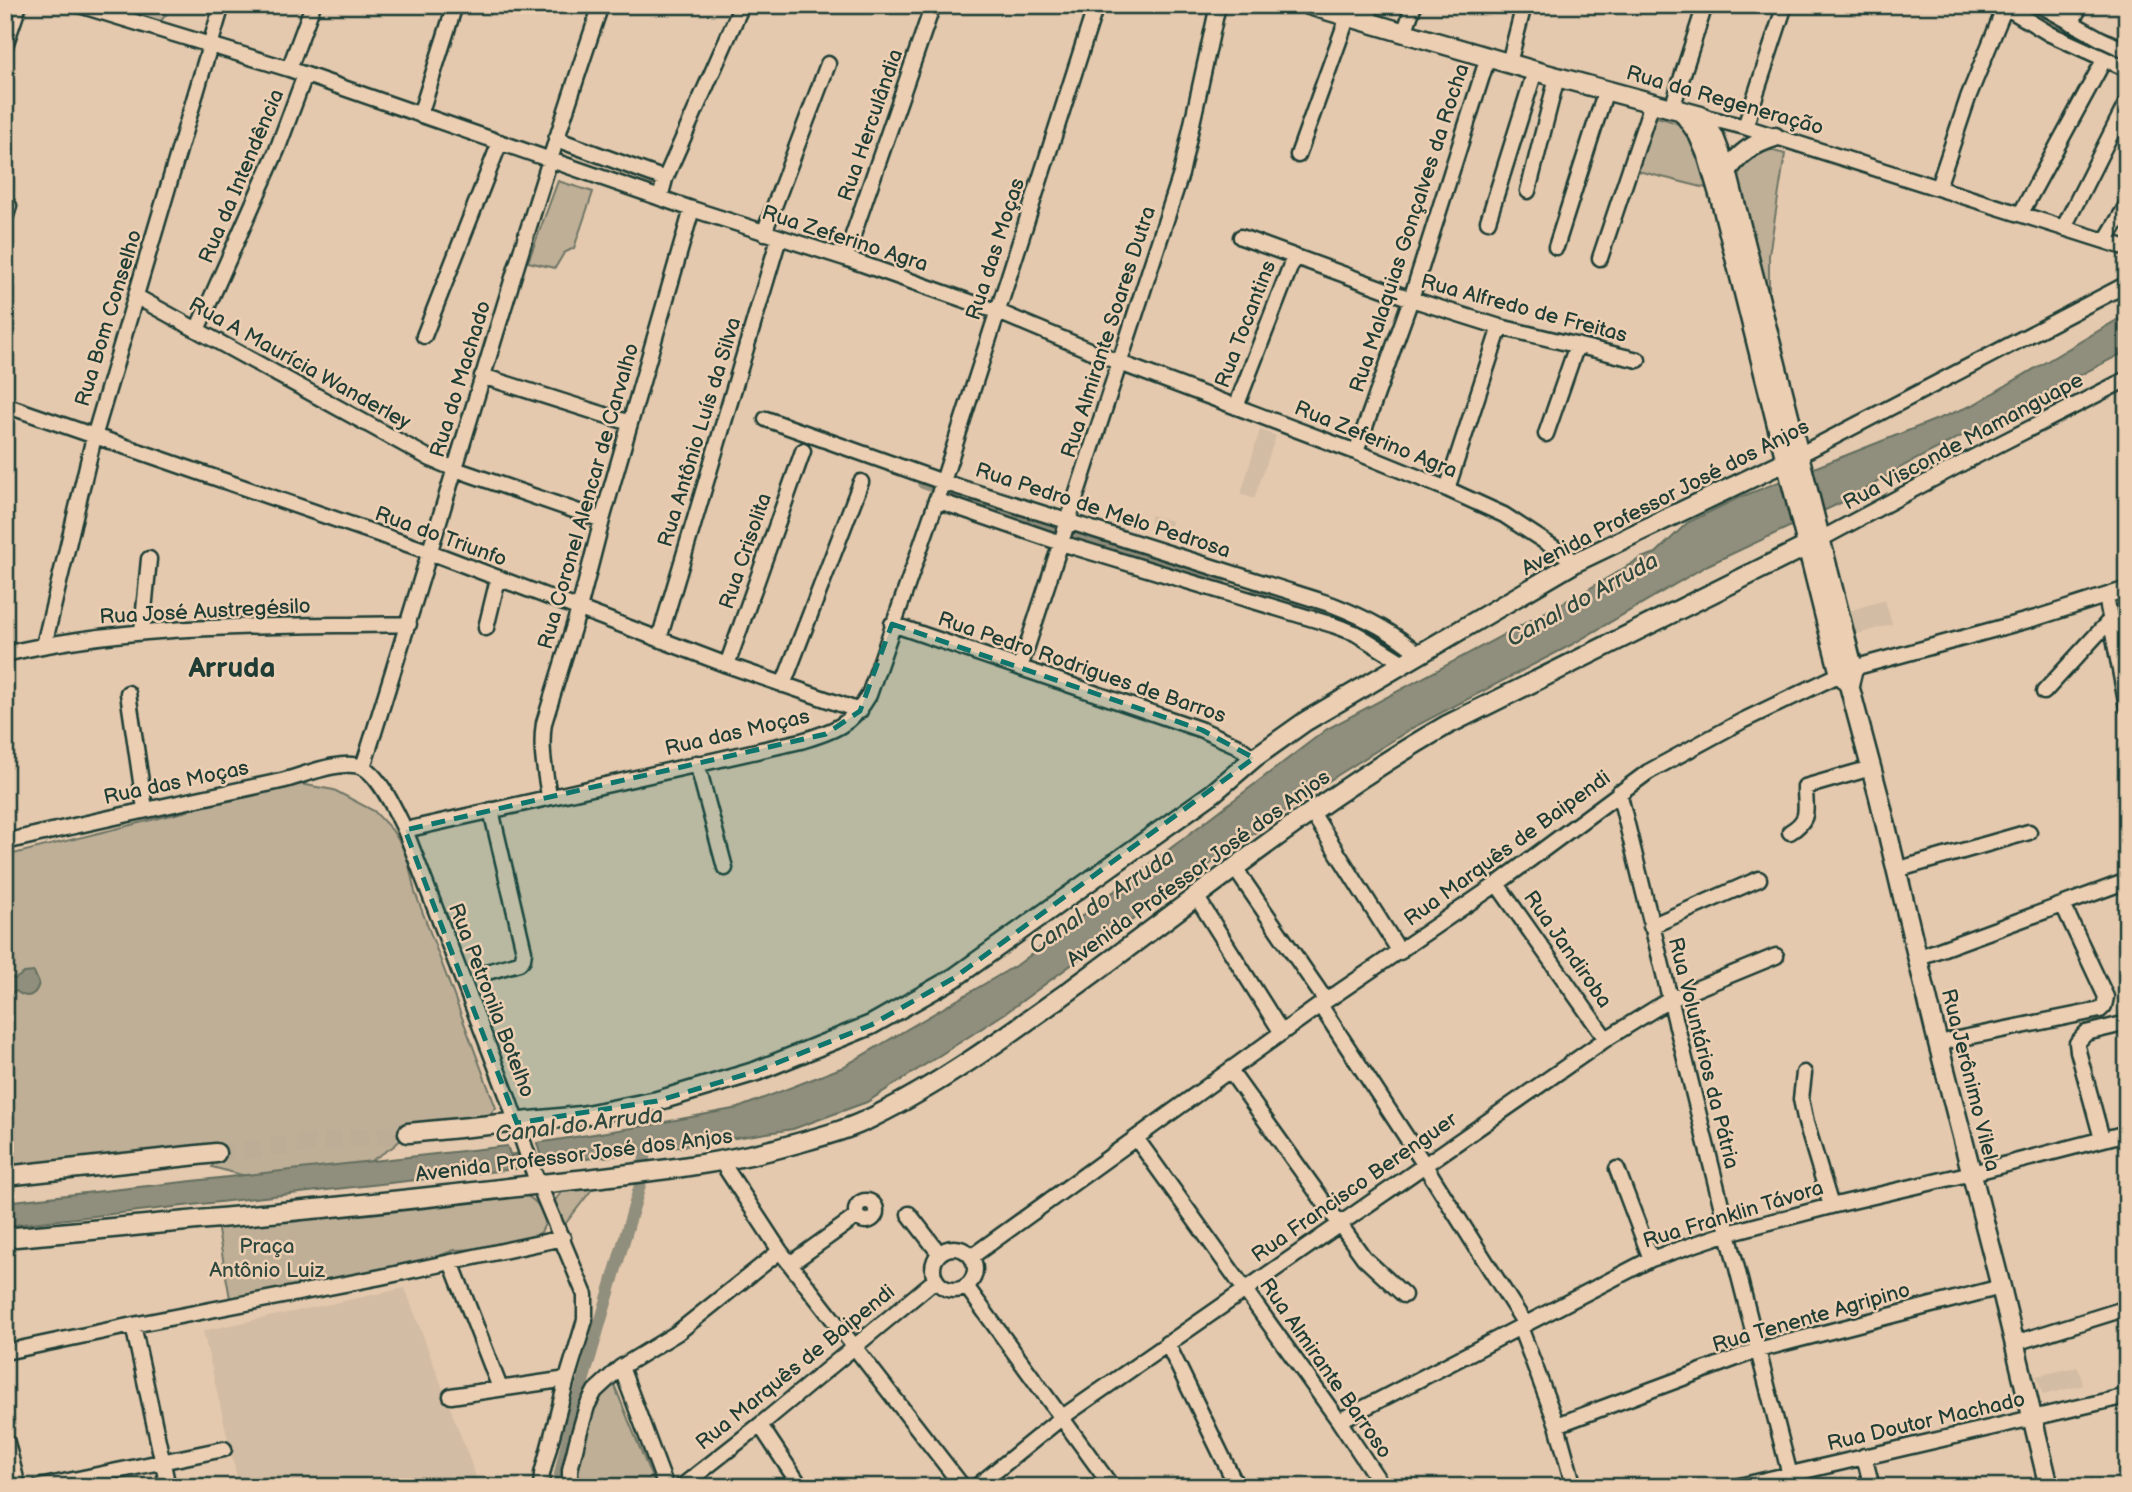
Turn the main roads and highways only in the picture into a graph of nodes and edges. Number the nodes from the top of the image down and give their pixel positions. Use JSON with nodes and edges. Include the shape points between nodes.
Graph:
{"nodes":[{"id":1,"x":1309,"y":5,"type":"edge"},
{"id":2,"x":1369,"y":13,"type":"edge"},
{"id":3,"x":1677,"y":109,"type":"junction"},
{"id":4,"x":1775,"y":137,"type":"road end"},
{"id":5,"x":1727,"y":171,"type":"junction"},
{"id":6,"x":1794,"y":463,"type":"junction"},
{"id":7,"x":1811,"y":535,"type":"junction"},
{"id":8,"x":408,"y":1133,"type":"tunnel mouth"},
{"id":9,"x":216,"y":1153,"type":"tunnel mouth"},
{"id":10,"x":5,"y":1176,"type":"edge"},
{"id":11,"x":5,"y":1238,"type":"edge"},
{"id":12,"x":5,"y":1443,"type":"edge"},
{"id":13,"x":16,"y":1487,"type":"edge"},
{"id":14,"x":2049,"y":1487,"type":"edge"}],
"edges":[{"from":1,"to":2,"type":"main road","name":"Rua da Regeneração","via":[[1348,16]]},
{"from":2,"to":3,"type":"main road","name":"Rua da Regeneração","via":[[1404,33]]},
{"from":3,"to":5,"type":"main road","name":"Rua da Regeneração","via":[[1701,116]]},
{"from":3,"to":6,"type":"main road","via":[[1698,134],[1711,168]]},
{"from":4,"to":5,"type":"main road","via":[[1744,150]]},
{"from":5,"to":6,"type":"main road"},
{"from":6,"to":7,"type":"main road","name":"Rua Jerônimo Vilela"},
{"from":6,"to":8,"type":"main road","name":"Avenida Professor José dos Anjos","via":[[1576,562],[1306,721],[954,978],[871,1025],[757,1071],[657,1101],[519,1129]]},
{"from":7,"to":11,"type":"main road","name":"Avenida Professor José dos Anjos","via":[[1389,758],[990,1049],[868,1119],[721,1161],[642,1173]]},
{"from":7,"to":14,"type":"main road","name":"Rua Jerônimo Vilela"},
{"from":9,"to":10,"type":"main road"},
{"from":12,"to":13,"type":"main road"}]}
